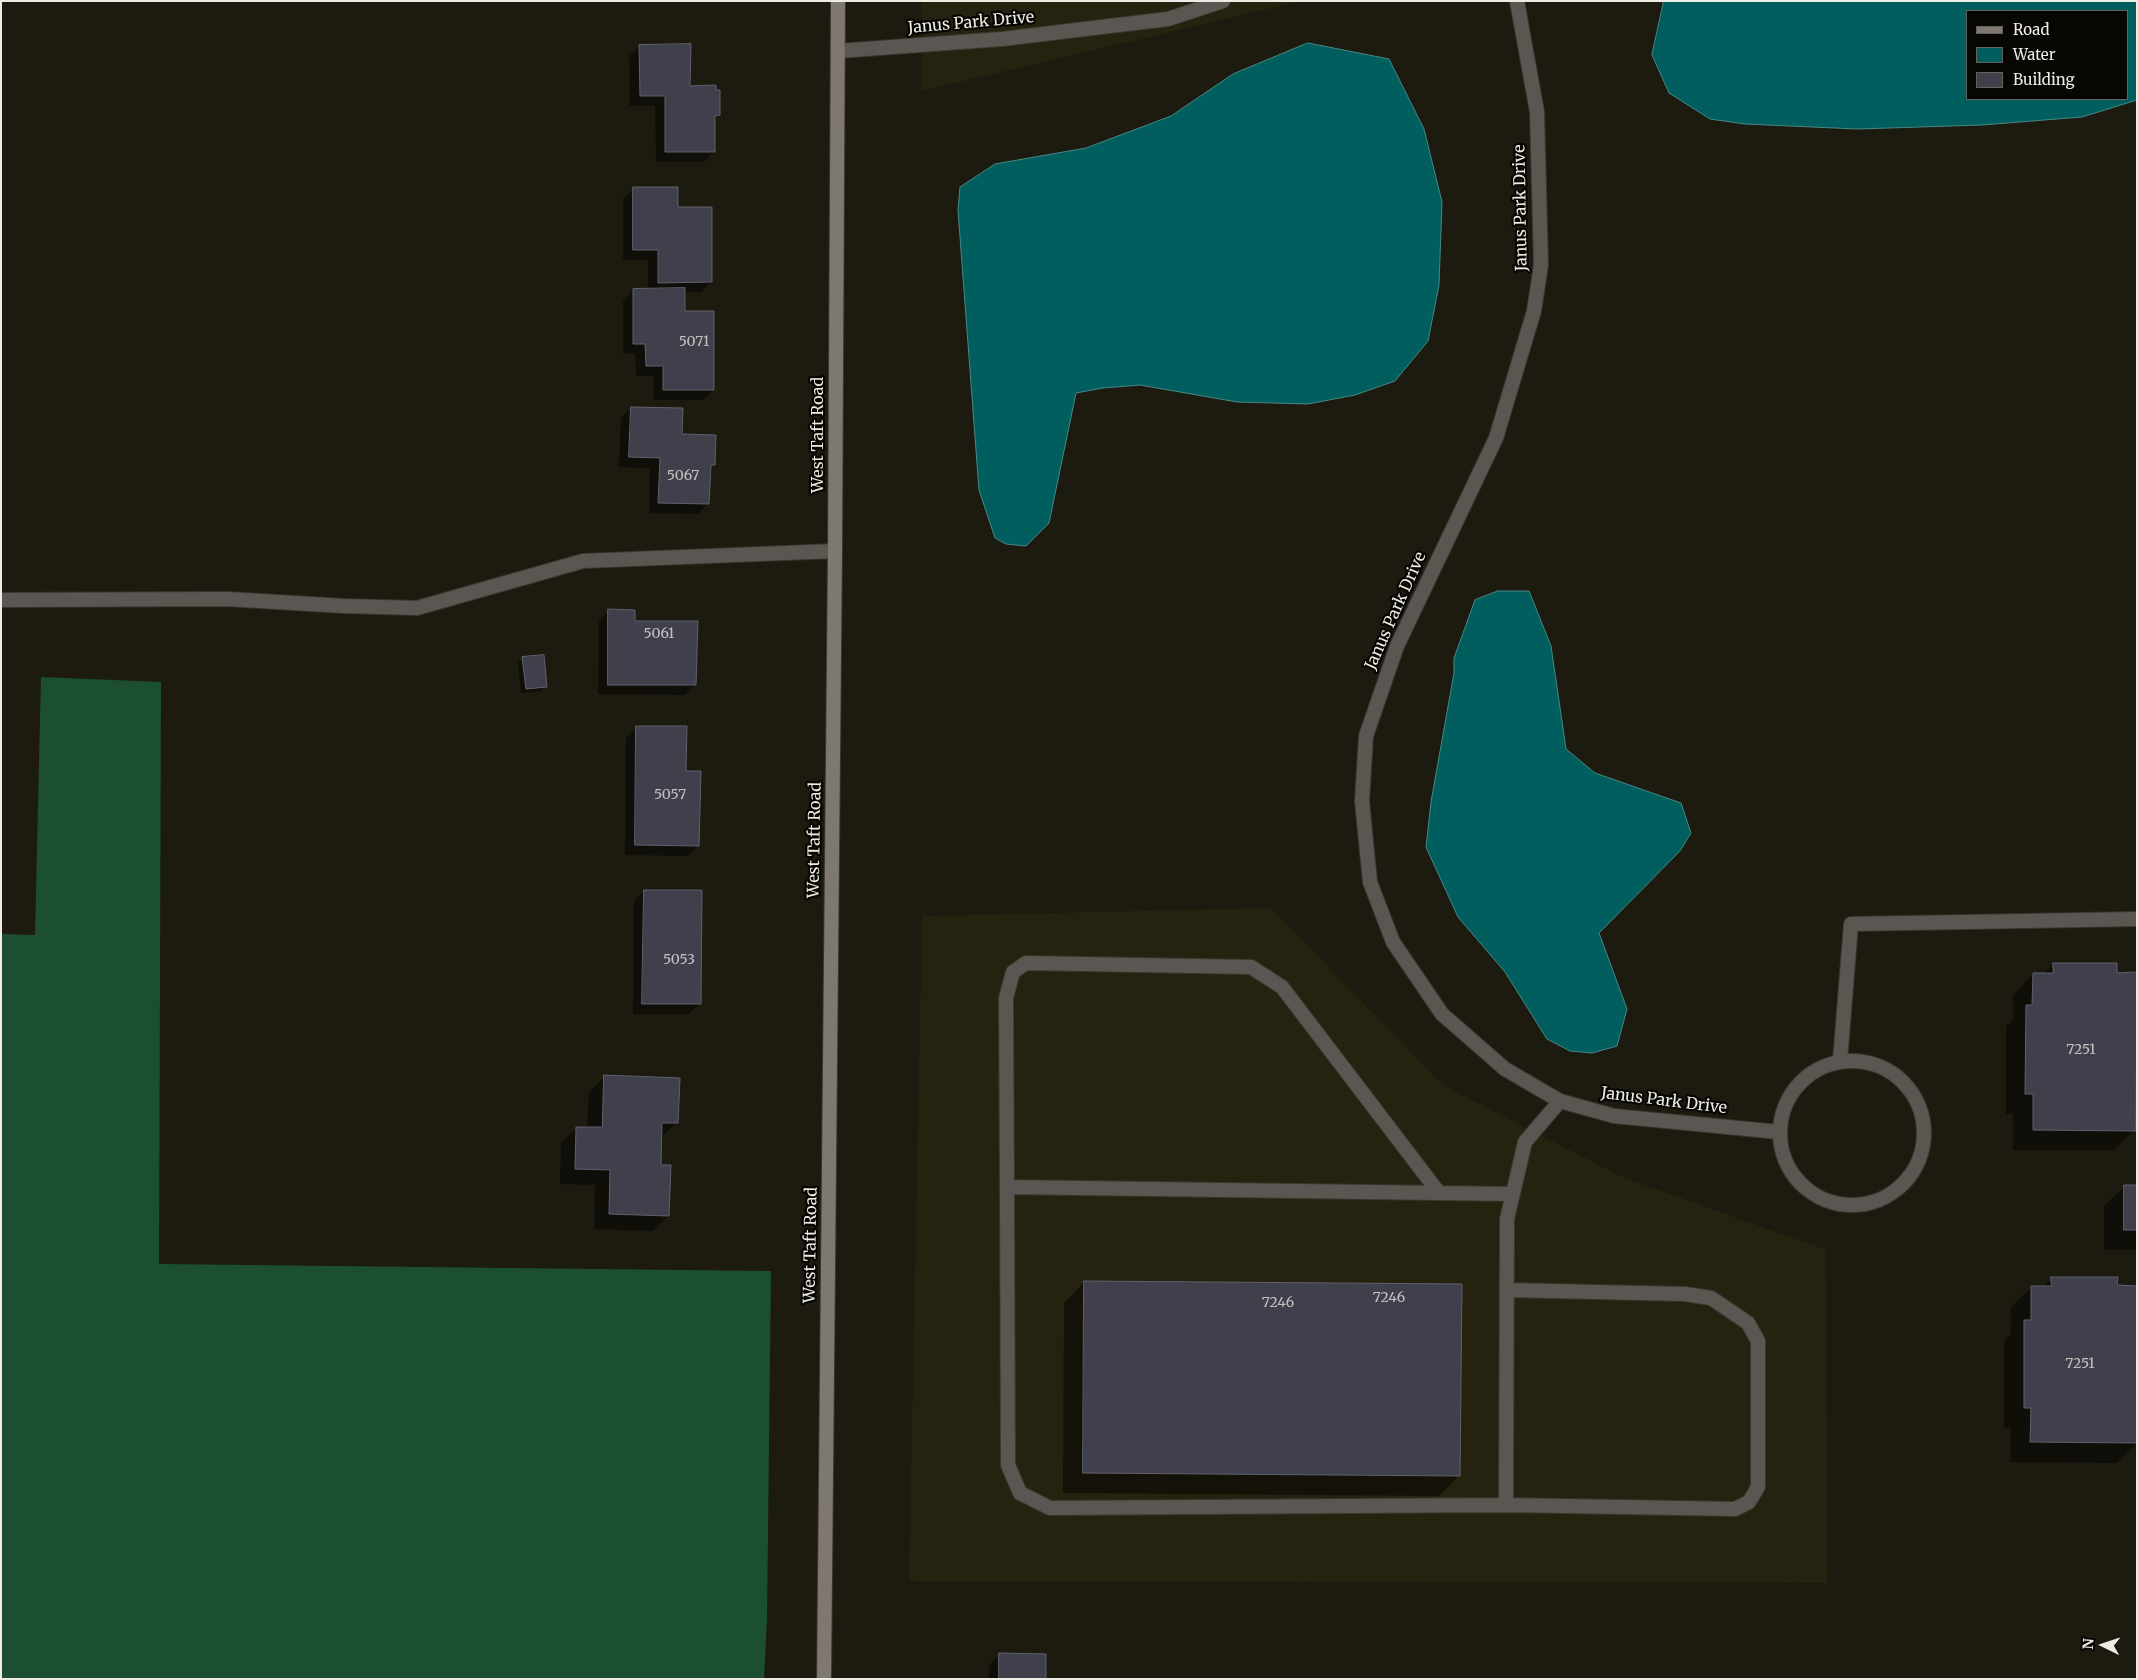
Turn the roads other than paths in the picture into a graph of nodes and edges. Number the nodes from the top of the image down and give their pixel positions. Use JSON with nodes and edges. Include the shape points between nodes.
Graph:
{"nodes":[{"id":1,"x":838,"y":1,"type":"edge"},
{"id":2,"x":1223,"y":1,"type":"edge"},
{"id":3,"x":1517,"y":1,"type":"edge"},
{"id":4,"x":838,"y":51,"type":"junction"},
{"id":5,"x":835,"y":551,"type":"junction"},
{"id":6,"x":1,"y":600,"type":"edge"},
{"id":7,"x":2137,"y":919,"type":"edge"},
{"id":8,"x":1840,"y":1061,"type":"junction"},
{"id":9,"x":1560,"y":1101,"type":"junction"},
{"id":10,"x":1779,"y":1132,"type":"junction"},
{"id":11,"x":1007,"y":1187,"type":"junction"},
{"id":12,"x":1439,"y":1193,"type":"junction"},
{"id":13,"x":1513,"y":1194,"type":"junction"},
{"id":14,"x":1507,"y":1290,"type":"junction"},
{"id":15,"x":1506,"y":1505,"type":"junction"},
{"id":16,"x":824,"y":1679,"type":"edge"}],
"edges":[{"from":1,"to":4,"type":"main road","name":"West Taft Road"},
{"from":2,"to":4,"type":"street","name":"Janus Park Drive","via":[[1168,19],[1002,39]]},
{"from":3,"to":9,"type":"street","name":"Janus Park Drive","via":[[1536,112],[1541,265],[1534,311],[1496,438],[1397,646],[1366,736],[1362,801],[1370,882],[1392,942],[1442,1014],[1506,1069]]},
{"from":4,"to":5,"type":"main road","name":"West Taft Road"},
{"from":5,"to":6,"type":"street","via":[[583,561],[417,608],[227,599]]},
{"from":5,"to":16,"type":"main road","name":"West Taft Road"},
{"from":7,"to":8,"type":"street","via":[[1851,924]]},
{"from":8,"to":10,"type":"street","via":[[1815,1071],[1791,1094],[1782,1112]]},
{"from":8,"to":10,"type":"street","via":[[1865,1062],[1888,1071],[1908,1087],[1920,1108],[1924,1133],[1920,1158],[1908,1180],[1891,1194],[1871,1203],[1848,1206],[1827,1202],[1808,1191],[1792,1175],[1782,1155]]},
{"from":9,"to":10,"type":"street","name":"Janus Park Drive","via":[[1614,1116]]},
{"from":9,"to":13,"type":"street","via":[[1525,1142]]},
{"from":11,"to":12,"type":"street"},
{"from":11,"to":12,"type":"street","via":[[1006,998],[1013,972],[1026,963],[1251,966],[1282,986]]},
{"from":11,"to":15,"type":"street","via":[[1008,1465],[1020,1493],[1050,1508]]},
{"from":12,"to":13,"type":"street"},
{"from":13,"to":14,"type":"street","via":[[1507,1219]]},
{"from":14,"to":15,"type":"street"},
{"from":14,"to":15,"type":"street","via":[[1685,1294],[1711,1298],[1748,1322],[1758,1341],[1758,1487],[1749,1502],[1735,1508]]}]}
